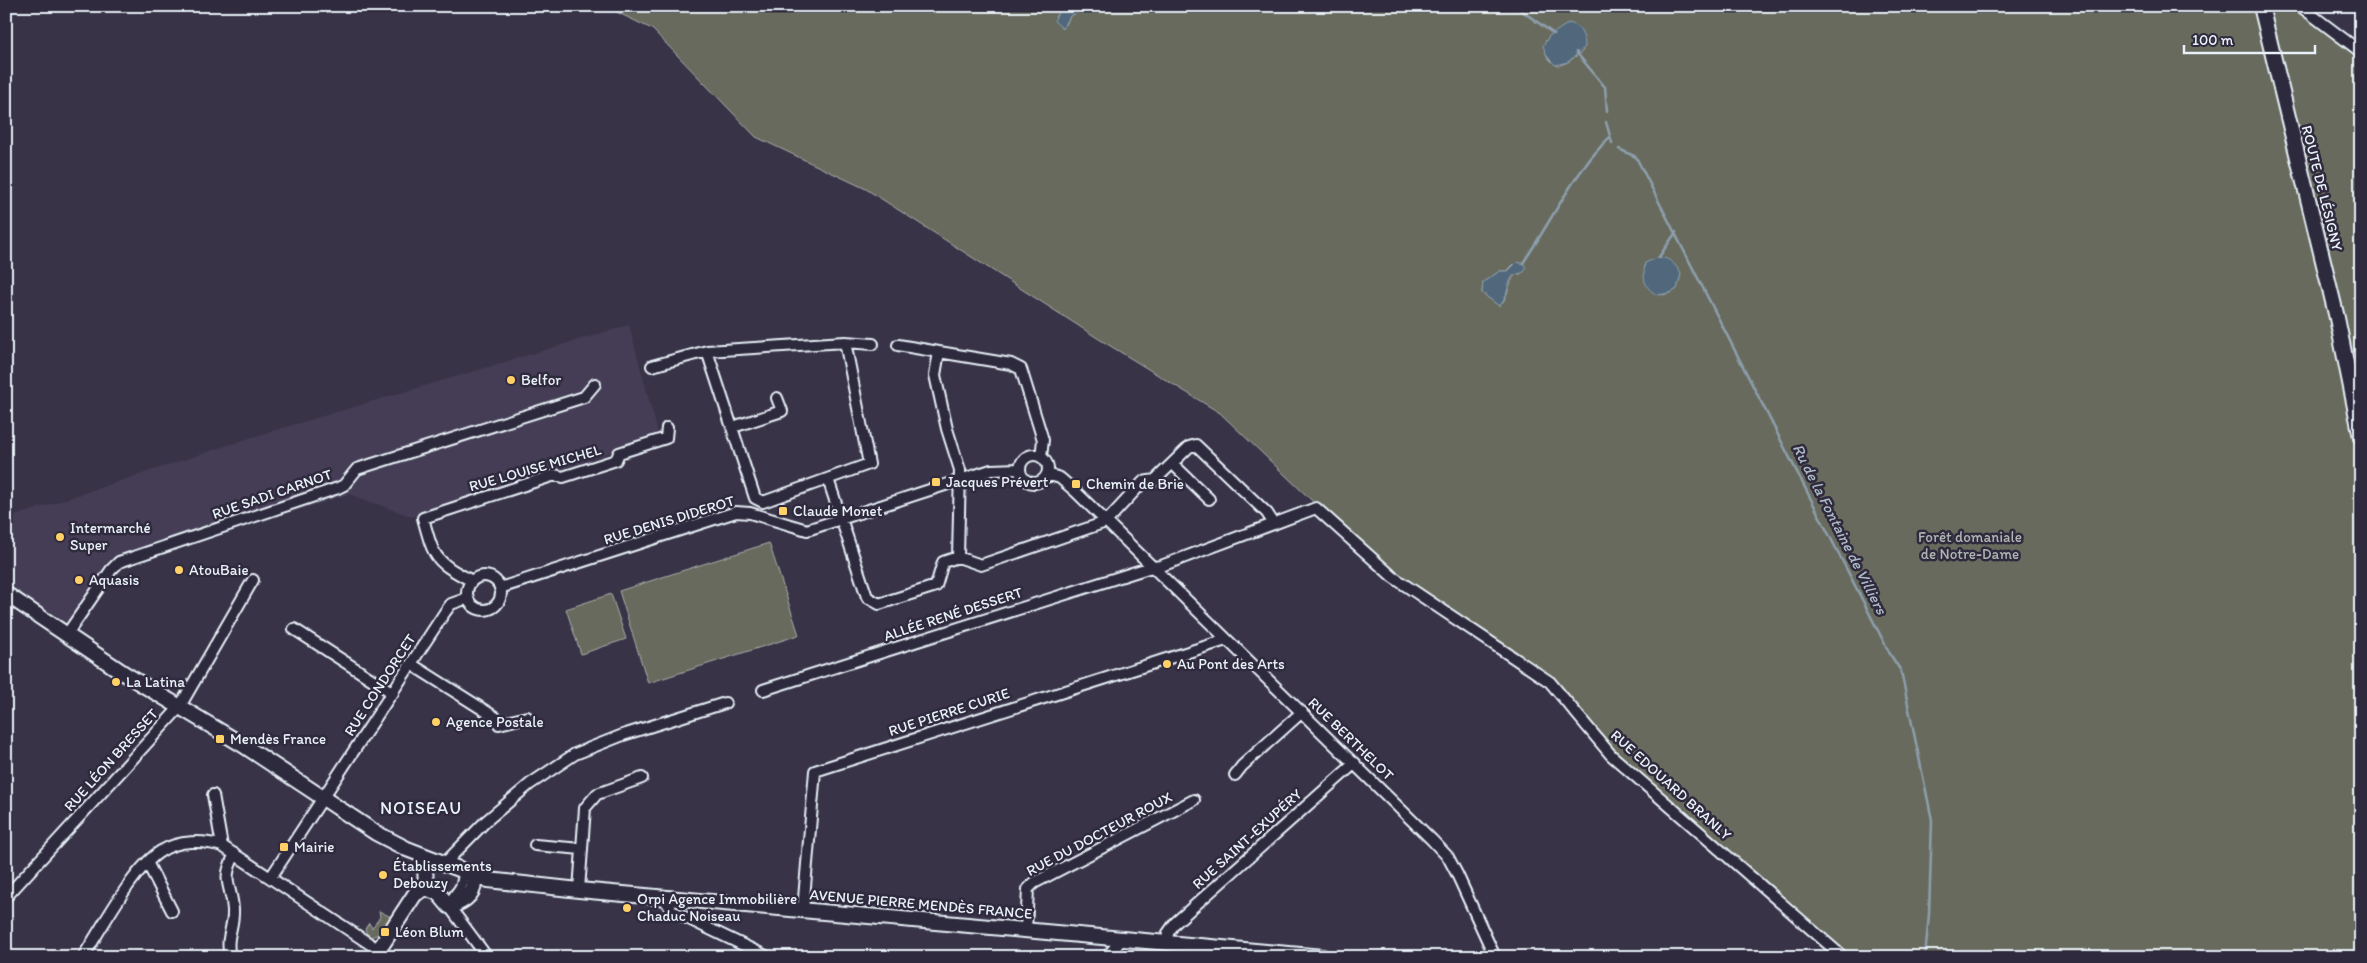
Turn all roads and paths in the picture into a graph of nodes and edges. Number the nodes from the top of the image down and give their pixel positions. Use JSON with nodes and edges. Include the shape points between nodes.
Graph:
{"nodes":[{"id":1,"x":2260,"y":6,"type":"edge"},
{"id":2,"x":2300,"y":6,"type":"edge"},
{"id":3,"x":2361,"y":52,"type":"edge"},
{"id":4,"x":845,"y":342,"type":"junction"},
{"id":5,"x":873,"y":344,"type":"dead end"},
{"id":6,"x":898,"y":345,"type":"dead end"},
{"id":7,"x":707,"y":351,"type":"junction"},
{"id":8,"x":939,"y":352,"type":"junction"},
{"id":9,"x":652,"y":366,"type":"dead end"},
{"id":10,"x":594,"y":384,"type":"dead end"},
{"id":11,"x":777,"y":398,"type":"dead end"},
{"id":12,"x":733,"y":427,"type":"junction"},
{"id":13,"x":666,"y":428,"type":"dead end"},
{"id":14,"x":2361,"y":438,"type":"edge"},
{"id":15,"x":1041,"y":457,"type":"junction"},
{"id":16,"x":1173,"y":464,"type":"junction"},
{"id":17,"x":1019,"y":469,"type":"junction"},
{"id":18,"x":1047,"y":474,"type":"junction"},
{"id":19,"x":828,"y":479,"type":"junction"},
{"id":20,"x":960,"y":480,"type":"junction"},
{"id":21,"x":1209,"y":499,"type":"dead end"},
{"id":22,"x":1316,"y":508,"type":"joint"},
{"id":23,"x":842,"y":518,"type":"junction"},
{"id":24,"x":1106,"y":522,"type":"junction"},
{"id":25,"x":1274,"y":524,"type":"junction"},
{"id":26,"x":958,"y":557,"type":"junction"},
{"id":27,"x":1151,"y":567,"type":"junction"},
{"id":28,"x":253,"y":580,"type":"dead end"},
{"id":29,"x":472,"y":581,"type":"junction"},
{"id":30,"x":500,"y":588,"type":"junction"},
{"id":31,"x":6,"y":594,"type":"edge"},
{"id":32,"x":468,"y":598,"type":"junction"},
{"id":33,"x":294,"y":629,"type":"dead end"},
{"id":34,"x":67,"y":634,"type":"junction"},
{"id":35,"x":1226,"y":640,"type":"junction"},
{"id":36,"x":411,"y":664,"type":"junction"},
{"id":37,"x":763,"y":690,"type":"dead end"},
{"id":38,"x":393,"y":693,"type":"junction"},
{"id":39,"x":724,"y":703,"type":"dead end"},
{"id":40,"x":179,"y":708,"type":"junction"},
{"id":41,"x":1302,"y":712,"type":"junction"},
{"id":42,"x":527,"y":717,"type":"dead end"},
{"id":43,"x":1355,"y":762,"type":"junction"},
{"id":44,"x":1235,"y":775,"type":"dead end"},
{"id":45,"x":642,"y":778,"type":"dead end"},
{"id":46,"x":213,"y":795,"type":"dead end"},
{"id":47,"x":324,"y":797,"type":"junction"},
{"id":48,"x":1194,"y":800,"type":"dead end"},
{"id":49,"x":376,"y":833,"type":"junction"},
{"id":50,"x":222,"y":846,"type":"junction"},
{"id":51,"x":535,"y":846,"type":"dead end"},
{"id":52,"x":582,"y":849,"type":"junction"},
{"id":53,"x":235,"y":854,"type":"junction"},
{"id":54,"x":148,"y":864,"type":"junction"},
{"id":55,"x":444,"y":864,"type":"junction"},
{"id":56,"x":425,"y":865,"type":"junction"},
{"id":57,"x":271,"y":877,"type":"junction"},
{"id":58,"x":469,"y":877,"type":"junction"},
{"id":59,"x":426,"y":888,"type":"junction"},
{"id":60,"x":579,"y":890,"type":"junction"},
{"id":61,"x":6,"y":897,"type":"edge"},
{"id":62,"x":664,"y":898,"type":"junction"},
{"id":63,"x":449,"y":906,"type":"junction"},
{"id":64,"x":803,"y":910,"type":"junction"},
{"id":65,"x":172,"y":911,"type":"dead end"},
{"id":66,"x":1026,"y":930,"type":"junction"},
{"id":67,"x":1122,"y":938,"type":"junction"},
{"id":68,"x":1167,"y":942,"type":"junction"},
{"id":69,"x":376,"y":953,"type":"edge"},
{"id":70,"x":1295,"y":956,"type":"edge"},
{"id":71,"x":83,"y":957,"type":"edge"},
{"id":72,"x":230,"y":957,"type":"edge"},
{"id":73,"x":486,"y":957,"type":"edge"},
{"id":74,"x":768,"y":957,"type":"edge"},
{"id":75,"x":1107,"y":957,"type":"edge"},
{"id":76,"x":1323,"y":957,"type":"edge"},
{"id":77,"x":1495,"y":957,"type":"edge"},
{"id":78,"x":1843,"y":957,"type":"edge"}],
"edges":[{"from":1,"to":14,"type":"main road","name":"ROUTE DE LÉSIGNY","via":[[2337,318]]},
{"from":2,"to":3,"type":"street"},
{"from":4,"to":5,"type":"street"},
{"from":4,"to":7,"type":"street"},
{"from":4,"to":19,"type":"street","via":[[869,464]]},
{"from":6,"to":8,"type":"street"},
{"from":7,"to":9,"type":"street"},
{"from":7,"to":12,"type":"street"},
{"from":8,"to":15,"type":"street","via":[[1011,364],[1020,369],[1044,440]]},
{"from":8,"to":20,"type":"street","via":[[935,375]]},
{"from":10,"to":34,"type":"street","name":"RUE SADI CARNOT","via":[[584,397],[357,469],[338,488],[119,562]]},
{"from":11,"to":12,"type":"street","via":[[782,411]]},
{"from":12,"to":19,"type":"street","via":[[756,498],[763,502]]},
{"from":13,"to":29,"type":"street","name":"RUE LOUISE MICHEL","via":[[666,438],[620,453],[616,460],[563,477],[555,475],[423,518],[438,560]]},
{"from":15,"to":17,"type":"street","via":[[1027,457]]},
{"from":15,"to":18,"type":"street","via":[[1047,464]]},
{"from":16,"to":21,"type":"street"},
{"from":16,"to":24,"type":"street","via":[[1155,480],[1143,482]]},
{"from":16,"to":25,"type":"street","via":[[1189,447],[1196,445],[1267,513]]},
{"from":17,"to":18,"type":"street","via":[[1029,483],[1042,481]]},
{"from":17,"to":20,"type":"street","name":"RUE DENIS DIDEROT","via":[[991,470]]},
{"from":18,"to":24,"type":"street","via":[[1060,478]]},
{"from":19,"to":23,"type":"street"},
{"from":20,"to":23,"type":"street","name":"RUE DENIS DIDEROT"},
{"from":20,"to":26,"type":"street"},
{"from":22,"to":25,"type":"street","name":"ALLÉE RENÉ DESSERT"},
{"from":22,"to":78,"type":"street","name":"RUE EDOUARD BRANLY","via":[[1393,577],[1550,682],[1612,755]]},
{"from":23,"to":26,"type":"street","via":[[867,597],[879,604],[936,586],[943,562]]},
{"from":23,"to":30,"type":"street","name":"RUE DENIS DIDEROT","via":[[807,530],[750,512],[736,512]]},
{"from":24,"to":26,"type":"street","via":[[982,565]]},
{"from":24,"to":27,"type":"street"},
{"from":25,"to":27,"type":"street","name":"ALLÉE RENÉ DESSERT"},
{"from":27,"to":35,"type":"street","name":"RUE BERTHELOT"},
{"from":27,"to":37,"type":"street","name":"ALLÉE RENÉ DESSERT"},
{"from":28,"to":40,"type":"street","name":"RUE LÉON BRESSET"},
{"from":29,"to":30,"type":"street","via":[[488,576]]},
{"from":29,"to":32,"type":"street"},
{"from":30,"to":32,"type":"street","via":[[499,600],[491,608],[475,607]]},
{"from":31,"to":34,"type":"main road","name":"AVENUE PIERRE MENDÈS FRANCE"},
{"from":32,"to":36,"type":"street","name":"RUE CONDORCET","via":[[451,604]]},
{"from":33,"to":38,"type":"street"},
{"from":34,"to":40,"type":"main road","name":"AVENUE PIERRE MENDÈS FRANCE"},
{"from":35,"to":41,"type":"street","name":"RUE BERTHELOT"},
{"from":35,"to":64,"type":"street","name":"RUE PIERRE CURIE","via":[[815,771]]},
{"from":36,"to":38,"type":"street","name":"RUE CONDORCET"},
{"from":36,"to":42,"type":"street","via":[[495,717],[499,724]]},
{"from":38,"to":47,"type":"street","name":"RUE CONDORCET"},
{"from":39,"to":55,"type":"street","via":[[574,754],[530,784],[486,821]]},
{"from":40,"to":47,"type":"main road","name":"AVENUE PIERRE MENDÈS FRANCE"},
{"from":40,"to":61,"type":"street","name":"RUE LÉON BRESSET"},
{"from":41,"to":43,"type":"street","name":"RUE BERTHELOT"},
{"from":41,"to":44,"type":"street"},
{"from":43,"to":68,"type":"street","name":"RUE SAINT-EXUPÉRY","via":[[1175,923],[1168,933]]},
{"from":43,"to":77,"type":"street","name":"RUE BERTHELOT","via":[[1448,857]]},
{"from":45,"to":52,"type":"street","via":[[597,794],[585,808]]},
{"from":46,"to":50,"type":"street"},
{"from":47,"to":49,"type":"main road","name":"AVENUE PIERRE MENDÈS FRANCE"},
{"from":47,"to":57,"type":"street","name":"RUE CONDORCET"},
{"from":48,"to":66,"type":"street","name":"RUE DU DOCTEUR ROUX","via":[[1034,883],[1028,890]]},
{"from":49,"to":55,"type":"main road","name":"AVENUE PIERRE MENDÈS FRANCE","via":[[416,854]]},
{"from":49,"to":56,"type":"main road","name":"AVENUE PIERRE MENDÈS FRANCE","via":[[382,841]]},
{"from":50,"to":53,"type":"street"},
{"from":50,"to":54,"type":"street","via":[[209,842],[176,845],[161,851]]},
{"from":51,"to":52,"type":"street"},
{"from":52,"to":60,"type":"street"},
{"from":53,"to":57,"type":"street"},
{"from":53,"to":72,"type":"street","via":[[226,876],[233,910],[228,935]]},
{"from":54,"to":65,"type":"street"},
{"from":54,"to":71,"type":"street","via":[[135,878]]},
{"from":55,"to":58,"type":"main road","name":"AVENUE PIERRE MENDÈS FRANCE"},
{"from":56,"to":58,"type":"main road","name":"AVENUE PIERRE MENDÈS FRANCE"},
{"from":56,"to":59,"type":"main road"},
{"from":57,"to":69,"type":"street"},
{"from":58,"to":60,"type":"main road","name":"AVENUE PIERRE MENDÈS FRANCE"},
{"from":58,"to":63,"type":"main road","via":[[474,888],[466,899]]},
{"from":59,"to":63,"type":"main road","via":[[438,894]]},
{"from":59,"to":69,"type":"main road","via":[[415,894]]},
{"from":60,"to":62,"type":"main road","name":"AVENUE PIERRE MENDÈS FRANCE"},
{"from":62,"to":64,"type":"main road","name":"AVENUE PIERRE MENDÈS FRANCE"},
{"from":62,"to":74,"type":"street","via":[[672,910]]},
{"from":63,"to":73,"type":"street"},
{"from":64,"to":66,"type":"main road","name":"AVENUE PIERRE MENDÈS FRANCE"},
{"from":66,"to":67,"type":"main road","name":"AVENUE PIERRE MENDÈS FRANCE"},
{"from":67,"to":68,"type":"main road","name":"AVENUE PIERRE MENDÈS FRANCE"},
{"from":67,"to":75,"type":"street"},
{"from":68,"to":70,"type":"main road","name":"AVENUE PIERRE MENDÈS FRANCE"},
{"from":70,"to":76,"type":"main road","name":"AVENUE PIERRE MENDÈS FRANCE"}]}
